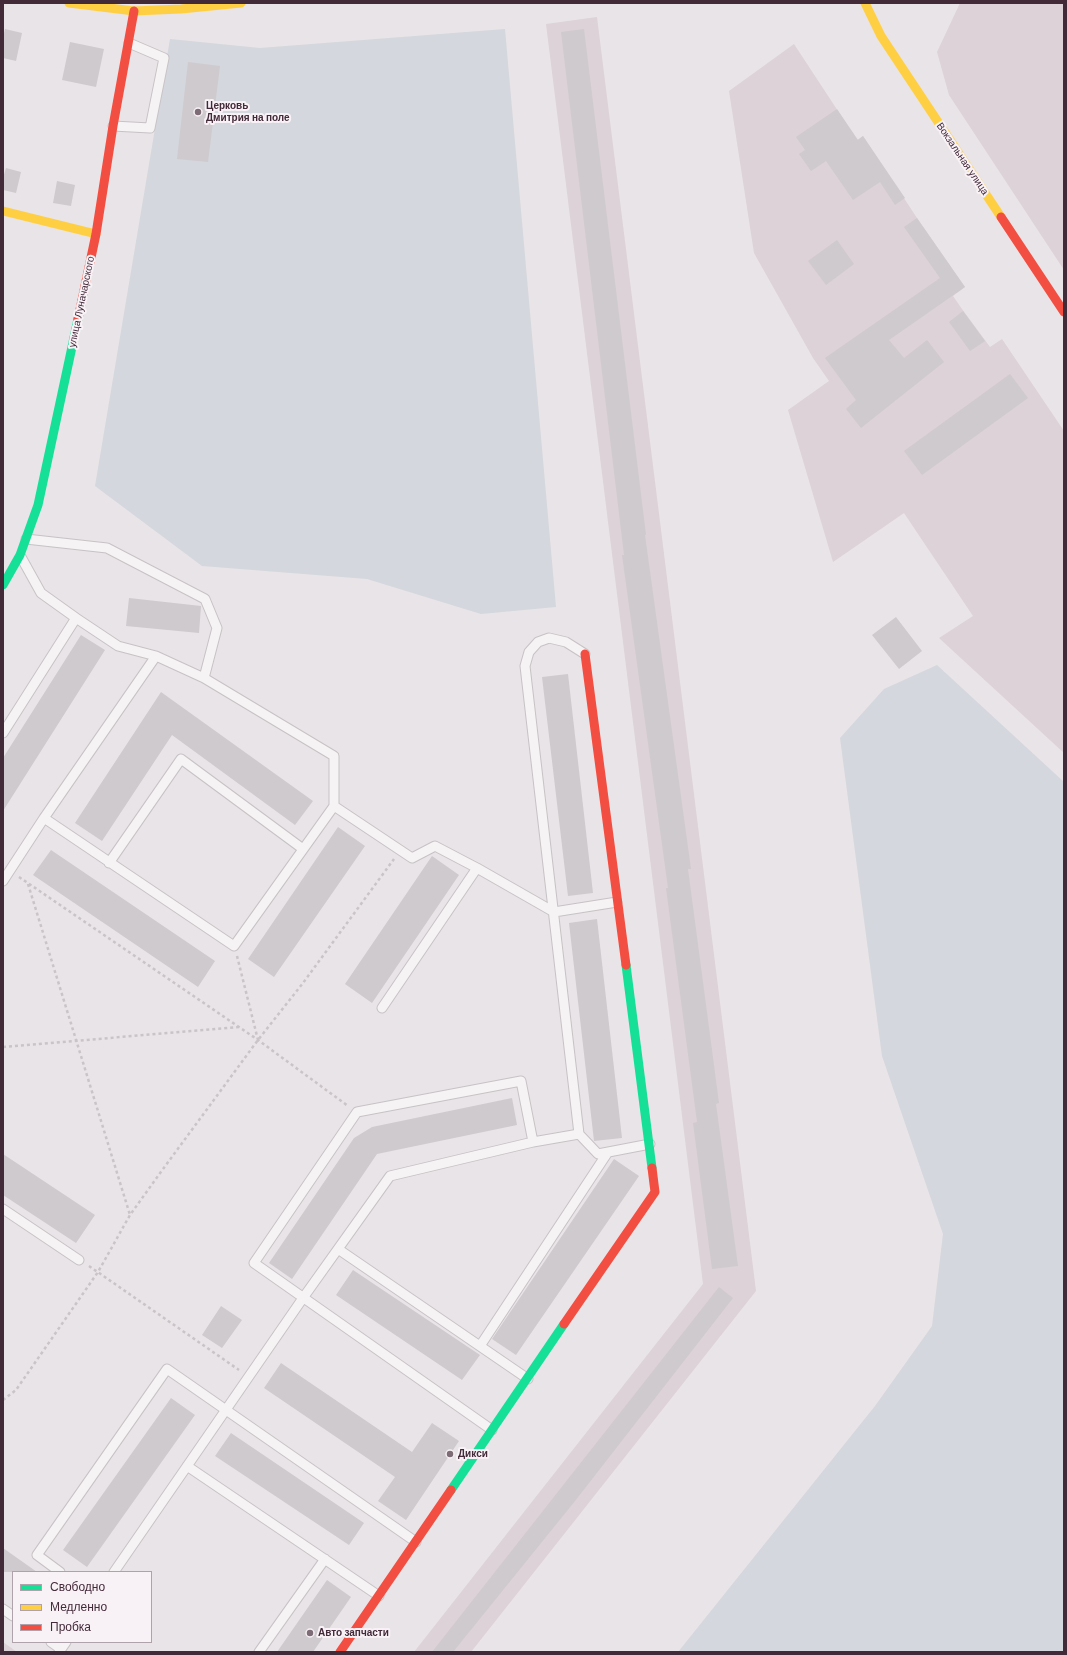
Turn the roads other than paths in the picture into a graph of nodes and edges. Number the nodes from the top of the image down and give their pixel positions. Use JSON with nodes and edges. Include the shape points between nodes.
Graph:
{"nodes":[{"id":1,"x":69,"y":3,"type":"edge"},
{"id":2,"x":241,"y":3,"type":"edge"},
{"id":3,"x":865,"y":3,"type":"edge"},
{"id":4,"x":134,"y":11,"type":"junction"},
{"id":5,"x":129,"y":42,"type":"junction"},
{"id":6,"x":113,"y":126,"type":"junction"},
{"id":7,"x":3,"y":211,"type":"edge"},
{"id":8,"x":96,"y":234,"type":"junction"},
{"id":9,"x":1064,"y":312,"type":"edge"},
{"id":10,"x":26,"y":539,"type":"junction"},
{"id":11,"x":20,"y":555,"type":"junction"},
{"id":12,"x":3,"y":585,"type":"edge"},
{"id":13,"x":76,"y":618,"type":"junction"},
{"id":14,"x":585,"y":654,"type":"joint"},
{"id":15,"x":156,"y":656,"type":"junction"},
{"id":16,"x":204,"y":678,"type":"junction"},
{"id":17,"x":3,"y":733,"type":"edge"},
{"id":18,"x":334,"y":806,"type":"junction"},
{"id":19,"x":44,"y":818,"type":"junction"},
{"id":20,"x":303,"y":848,"type":"junction"},
{"id":21,"x":109,"y":862,"type":"junction"},
{"id":22,"x":477,"y":868,"type":"junction"},
{"id":23,"x":6,"y":869,"type":"edge"},
{"id":24,"x":3,"y":881,"type":"edge"},
{"id":25,"x":618,"y":902,"type":"junction"},
{"id":26,"x":554,"y":912,"type":"junction"},
{"id":27,"x":382,"y":1008,"type":"dead end"},
{"id":28,"x":579,"y":1134,"type":"junction"},
{"id":29,"x":533,"y":1142,"type":"junction"},
{"id":30,"x":650,"y":1144,"type":"junction"},
{"id":31,"x":608,"y":1152,"type":"junction"},
{"id":32,"x":3,"y":1209,"type":"edge"},
{"id":33,"x":338,"y":1249,"type":"junction"},
{"id":34,"x":79,"y":1260,"type":"road end"},
{"id":35,"x":303,"y":1298,"type":"junction"},
{"id":36,"x":480,"y":1346,"type":"junction"},
{"id":37,"x":528,"y":1379,"type":"junction"},
{"id":38,"x":227,"y":1410,"type":"junction"},
{"id":39,"x":492,"y":1430,"type":"junction"},
{"id":40,"x":187,"y":1466,"type":"junction"},
{"id":41,"x":416,"y":1542,"type":"junction"},
{"id":42,"x":325,"y":1559,"type":"junction"},
{"id":43,"x":58,"y":1571,"type":"edge"},
{"id":44,"x":115,"y":1571,"type":"edge"},
{"id":45,"x":379,"y":1596,"type":"junction"},
{"id":46,"x":3,"y":1609,"type":"edge"},
{"id":47,"x":12,"y":1615,"type":"edge"},
{"id":48,"x":53,"y":1643,"type":"edge"},
{"id":49,"x":62,"y":1648,"type":"edge"},
{"id":50,"x":259,"y":1652,"type":"edge"},
{"id":51,"x":340,"y":1652,"type":"edge"}],
"edges":[{"from":1,"to":4,"type":"street"},
{"from":2,"to":4,"type":"street"},
{"from":3,"to":9,"type":"street","name":"Вокзальная улица","via":[[881,36]]},
{"from":4,"to":5,"type":"street","name":"улица Луначарского"},
{"from":5,"to":6,"type":"street","name":"улица Луначарского"},
{"from":5,"to":6,"type":"lane","via":[[164,58],[150,128]]},
{"from":6,"to":8,"type":"street","name":"улица Луначарского"},
{"from":7,"to":8,"type":"street"},
{"from":8,"to":10,"type":"street","name":"улица Луначарского","via":[[38,505]]},
{"from":10,"to":11,"type":"street","name":"улица Луначарского"},
{"from":10,"to":16,"type":"lane","via":[[107,548],[205,599],[218,628]]},
{"from":11,"to":12,"type":"street","name":"улица Луначарского"},
{"from":11,"to":13,"type":"lane","via":[[42,594]]},
{"from":13,"to":15,"type":"lane","via":[[118,646]]},
{"from":13,"to":17,"type":"lane"},
{"from":14,"to":25,"type":"street"},
{"from":14,"to":26,"type":"lane","via":[[566,642],[549,638],[538,642],[529,652],[525,666]]},
{"from":15,"to":16,"type":"lane"},
{"from":15,"to":19,"type":"lane"},
{"from":16,"to":18,"type":"lane","via":[[334,756]]},
{"from":18,"to":20,"type":"lane"},
{"from":18,"to":22,"type":"lane","via":[[412,858],[435,846]]},
{"from":19,"to":21,"type":"lane"},
{"from":19,"to":23,"type":"lane"},
{"from":20,"to":21,"type":"lane","via":[[234,946]]},
{"from":20,"to":21,"type":"lane","via":[[181,760]]},
{"from":22,"to":26,"type":"lane"},
{"from":22,"to":27,"type":"lane"},
{"from":23,"to":24,"type":"lane"},
{"from":25,"to":26,"type":"lane"},
{"from":25,"to":30,"type":"street"},
{"from":26,"to":28,"type":"lane"},
{"from":28,"to":29,"type":"lane"},
{"from":28,"to":31,"type":"lane","via":[[598,1154]]},
{"from":29,"to":33,"type":"lane","via":[[390,1176]]},
{"from":29,"to":35,"type":"lane","via":[[521,1081],[357,1112],[254,1263]]},
{"from":30,"to":31,"type":"lane"},
{"from":30,"to":37,"type":"street","via":[[655,1192]]},
{"from":31,"to":36,"type":"lane"},
{"from":32,"to":34,"type":"lane"},
{"from":33,"to":35,"type":"lane"},
{"from":33,"to":36,"type":"lane"},
{"from":35,"to":38,"type":"lane"},
{"from":35,"to":39,"type":"lane"},
{"from":36,"to":37,"type":"lane"},
{"from":37,"to":39,"type":"street"},
{"from":38,"to":40,"type":"lane"},
{"from":38,"to":41,"type":"lane"},
{"from":38,"to":43,"type":"lane","via":[[167,1369],[36,1556]]},
{"from":39,"to":41,"type":"street"},
{"from":40,"to":42,"type":"lane"},
{"from":40,"to":44,"type":"lane"},
{"from":41,"to":45,"type":"street"},
{"from":42,"to":45,"type":"lane"},
{"from":42,"to":50,"type":"lane"},
{"from":45,"to":51,"type":"street"},
{"from":46,"to":47,"type":"lane"},
{"from":48,"to":49,"type":"lane"}]}
